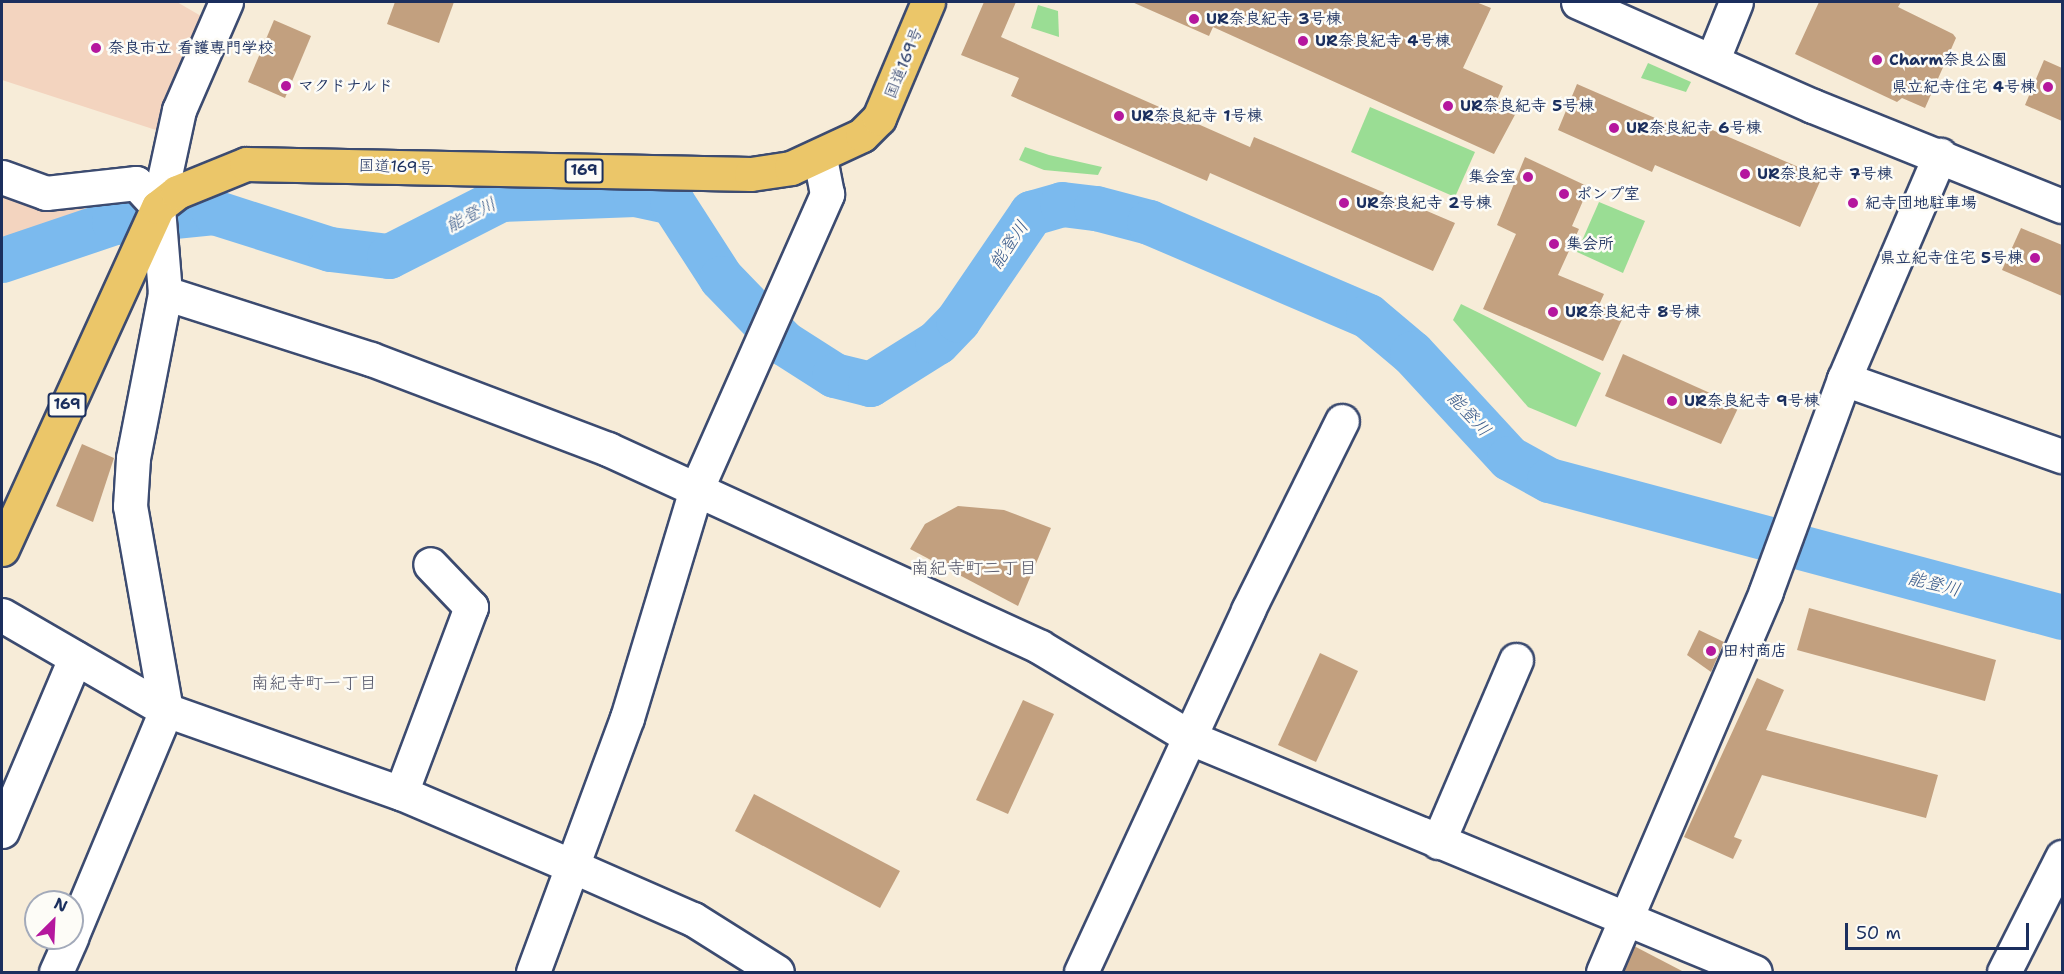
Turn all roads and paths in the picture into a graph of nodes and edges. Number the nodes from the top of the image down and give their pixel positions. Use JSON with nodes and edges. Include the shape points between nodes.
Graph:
{"nodes":[{"id":1,"x":226,"y":2,"type":"edge"},
{"id":2,"x":928,"y":2,"type":"edge"},
{"id":3,"x":1578,"y":2,"type":"edge"},
{"id":4,"x":1736,"y":2,"type":"edge"},
{"id":5,"x":1713,"y":59,"type":"junction"},
{"id":6,"x":1940,"y":155,"type":"junction"},
{"id":7,"x":820,"y":158,"type":"junction"},
{"id":8,"x":2,"y":177,"type":"edge"},
{"id":9,"x":2062,"y":206,"type":"edge"},
{"id":10,"x":158,"y":207,"type":"junction"},
{"id":11,"x":165,"y":293,"type":"junction"},
{"id":12,"x":1844,"y":379,"type":"junction"},
{"id":13,"x":1342,"y":421,"type":"dead end"},
{"id":14,"x":2062,"y":456,"type":"edge"},
{"id":15,"x":696,"y":490,"type":"junction"},
{"id":16,"x":2,"y":549,"type":"edge"},
{"id":17,"x":430,"y":564,"type":"dead end"},
{"id":18,"x":2,"y":615,"type":"edge"},
{"id":19,"x":75,"y":658,"type":"junction"},
{"id":20,"x":1516,"y":660,"type":"dead end"},
{"id":21,"x":166,"y":710,"type":"junction"},
{"id":22,"x":1193,"y":739,"type":"junction"},
{"id":23,"x":401,"y":793,"type":"junction"},
{"id":24,"x":2,"y":831,"type":"edge"},
{"id":25,"x":1438,"y":842,"type":"junction"},
{"id":26,"x":2062,"y":857,"type":"edge"},
{"id":27,"x":572,"y":866,"type":"junction"},
{"id":28,"x":84,"y":905,"type":"edge"},
{"id":29,"x":1625,"y":916,"type":"junction"},
{"id":30,"x":65,"y":950,"type":"edge"},
{"id":31,"x":56,"y":972,"type":"edge"},
{"id":32,"x":533,"y":972,"type":"edge"},
{"id":33,"x":777,"y":972,"type":"edge"},
{"id":34,"x":1081,"y":972,"type":"edge"},
{"id":35,"x":1603,"y":972,"type":"edge"},
{"id":36,"x":1755,"y":972,"type":"edge"},
{"id":37,"x":2004,"y":972,"type":"edge"}],
"edges":[{"from":1,"to":10,"type":"street","via":[[178,110]]},
{"from":2,"to":7,"type":"highway","name":"国道169号","number":"169","via":[[879,118]]},
{"from":3,"to":5,"type":"street"},
{"from":4,"to":5,"type":"street"},
{"from":5,"to":6,"type":"street"},
{"from":6,"to":9,"type":"street"},
{"from":6,"to":12,"type":"street"},
{"from":7,"to":10,"type":"highway","name":"国道169号","number":"169","via":[[751,174],[246,164],[188,187]]},
{"from":7,"to":15,"type":"street","via":[[827,194]]},
{"from":8,"to":10,"type":"street","via":[[46,193],[136,183]]},
{"from":10,"to":11,"type":"street"},
{"from":10,"to":16,"type":"highway","number":"169"},
{"from":11,"to":15,"type":"street","via":[[381,363],[608,449]]},
{"from":11,"to":21,"type":"street","via":[[133,458],[130,506]]},
{"from":12,"to":14,"type":"street"},
{"from":12,"to":29,"type":"street","via":[[1779,557]]},
{"from":13,"to":22,"type":"street","via":[[1248,610]]},
{"from":15,"to":22,"type":"street","via":[[1040,647]]},
{"from":15,"to":27,"type":"street","via":[[627,718]]},
{"from":17,"to":23,"type":"street","via":[[471,607]]},
{"from":18,"to":19,"type":"street"},
{"from":19,"to":21,"type":"street"},
{"from":19,"to":24,"type":"street"},
{"from":20,"to":25,"type":"street"},
{"from":21,"to":23,"type":"street"},
{"from":21,"to":28,"type":"street"},
{"from":22,"to":25,"type":"street"},
{"from":22,"to":34,"type":"street"},
{"from":23,"to":27,"type":"street"},
{"from":25,"to":29,"type":"street"},
{"from":26,"to":37,"type":"street"},
{"from":27,"to":32,"type":"street"},
{"from":27,"to":33,"type":"street","via":[[693,919]]},
{"from":29,"to":35,"type":"street"},
{"from":29,"to":36,"type":"street"},
{"from":30,"to":31,"type":"street"}]}
